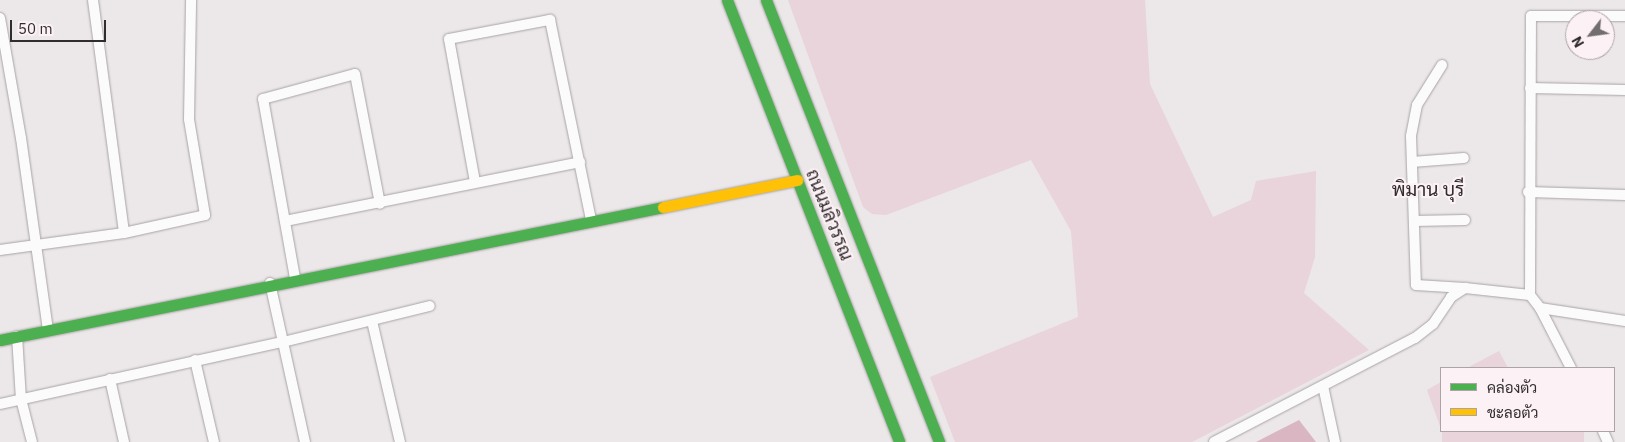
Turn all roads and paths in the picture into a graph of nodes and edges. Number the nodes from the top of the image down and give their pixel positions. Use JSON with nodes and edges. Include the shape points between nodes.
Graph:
{"nodes":[{"id":1,"x":94,"y":0,"type":"edge"},
{"id":2,"x":191,"y":0,"type":"edge"},
{"id":3,"x":727,"y":0,"type":"edge"},
{"id":4,"x":766,"y":0,"type":"edge"},
{"id":5,"x":1625,"y":16,"type":"edge"},
{"id":6,"x":0,"y":18,"type":"edge"},
{"id":7,"x":1442,"y":65,"type":"dead end"},
{"id":8,"x":1530,"y":88,"type":"junction"},
{"id":9,"x":1625,"y":90,"type":"edge"},
{"id":10,"x":1464,"y":158,"type":"dead end"},
{"id":11,"x":580,"y":162,"type":"junction"},
{"id":12,"x":1412,"y":162,"type":"junction"},
{"id":13,"x":797,"y":180,"type":"junction"},
{"id":14,"x":475,"y":182,"type":"junction"},
{"id":15,"x":1528,"y":192,"type":"junction"},
{"id":16,"x":1625,"y":196,"type":"edge"},
{"id":17,"x":380,"y":204,"type":"junction"},
{"id":18,"x":591,"y":219,"type":"junction"},
{"id":19,"x":1465,"y":220,"type":"dead end"},
{"id":20,"x":285,"y":221,"type":"junction"},
{"id":21,"x":1414,"y":221,"type":"junction"},
{"id":22,"x":124,"y":233,"type":"junction"},
{"id":23,"x":36,"y":245,"type":"junction"},
{"id":24,"x":0,"y":250,"type":"edge"},
{"id":25,"x":295,"y":278,"type":"junction"},
{"id":26,"x":270,"y":283,"type":"junction"},
{"id":27,"x":1465,"y":288,"type":"junction"},
{"id":28,"x":1530,"y":295,"type":"junction"},
{"id":29,"x":430,"y":306,"type":"dead end"},
{"id":30,"x":1540,"y":308,"type":"junction"},
{"id":31,"x":372,"y":321,"type":"junction"},
{"id":32,"x":1625,"y":321,"type":"edge"},
{"id":33,"x":48,"y":329,"type":"junction"},
{"id":34,"x":17,"y":336,"type":"junction"},
{"id":35,"x":0,"y":340,"type":"edge"},
{"id":36,"x":283,"y":342,"type":"junction"},
{"id":37,"x":195,"y":360,"type":"junction"},
{"id":38,"x":1570,"y":367,"type":"edge"},
{"id":39,"x":110,"y":379,"type":"junction"},
{"id":40,"x":1323,"y":386,"type":"junction"},
{"id":41,"x":21,"y":399,"type":"junction"},
{"id":42,"x":0,"y":404,"type":"edge"},
{"id":43,"x":32,"y":442,"type":"edge"},
{"id":44,"x":124,"y":442,"type":"edge"},
{"id":45,"x":214,"y":442,"type":"edge"},
{"id":46,"x":305,"y":442,"type":"edge"},
{"id":47,"x":400,"y":442,"type":"edge"},
{"id":48,"x":899,"y":442,"type":"edge"},
{"id":49,"x":939,"y":442,"type":"edge"},
{"id":50,"x":1214,"y":442,"type":"edge"},
{"id":51,"x":1335,"y":442,"type":"edge"}],
"edges":[{"from":1,"to":22,"type":"street"},
{"from":2,"to":22,"type":"street","via":[[189,119],[205,214]]},
{"from":3,"to":13,"type":"main road","name":"ถนนมลิวรรณ"},
{"from":4,"to":49,"type":"main road"},
{"from":5,"to":8,"type":"street","via":[[1530,16]]},
{"from":6,"to":23,"type":"street"},
{"from":7,"to":12,"type":"street","via":[[1417,105],[1411,136]]},
{"from":8,"to":9,"type":"street"},
{"from":8,"to":15,"type":"street"},
{"from":10,"to":12,"type":"street"},
{"from":11,"to":14,"type":"street"},
{"from":11,"to":14,"type":"street","via":[[550,20],[449,38]]},
{"from":11,"to":18,"type":"street"},
{"from":12,"to":21,"type":"street"},
{"from":13,"to":18,"type":"main road"},
{"from":13,"to":48,"type":"main road","name":"ถนนมลิวรรณ"},
{"from":14,"to":17,"type":"street"},
{"from":15,"to":16,"type":"street"},
{"from":15,"to":28,"type":"street"},
{"from":17,"to":20,"type":"street"},
{"from":17,"to":20,"type":"street","via":[[355,74],[263,98]]},
{"from":18,"to":25,"type":"main road"},
{"from":19,"to":21,"type":"street"},
{"from":20,"to":25,"type":"street"},
{"from":21,"to":27,"type":"street","via":[[1416,286]]},
{"from":22,"to":23,"type":"street"},
{"from":23,"to":24,"type":"street"},
{"from":23,"to":33,"type":"street"},
{"from":25,"to":26,"type":"main road"},
{"from":26,"to":33,"type":"main road"},
{"from":26,"to":36,"type":"street"},
{"from":27,"to":28,"type":"street"},
{"from":27,"to":40,"type":"street","via":[[1451,297],[1433,324],[1415,338]]},
{"from":28,"to":30,"type":"street"},
{"from":29,"to":31,"type":"street"},
{"from":30,"to":32,"type":"street"},
{"from":30,"to":38,"type":"street"},
{"from":31,"to":36,"type":"street"},
{"from":31,"to":47,"type":"street"},
{"from":33,"to":34,"type":"main road"},
{"from":34,"to":35,"type":"main road"},
{"from":34,"to":41,"type":"street"},
{"from":36,"to":37,"type":"street"},
{"from":36,"to":46,"type":"street"},
{"from":37,"to":39,"type":"street"},
{"from":37,"to":45,"type":"street"},
{"from":39,"to":41,"type":"street"},
{"from":39,"to":44,"type":"street"},
{"from":40,"to":50,"type":"street"},
{"from":40,"to":51,"type":"street"},
{"from":41,"to":42,"type":"street"},
{"from":41,"to":43,"type":"street"}]}
